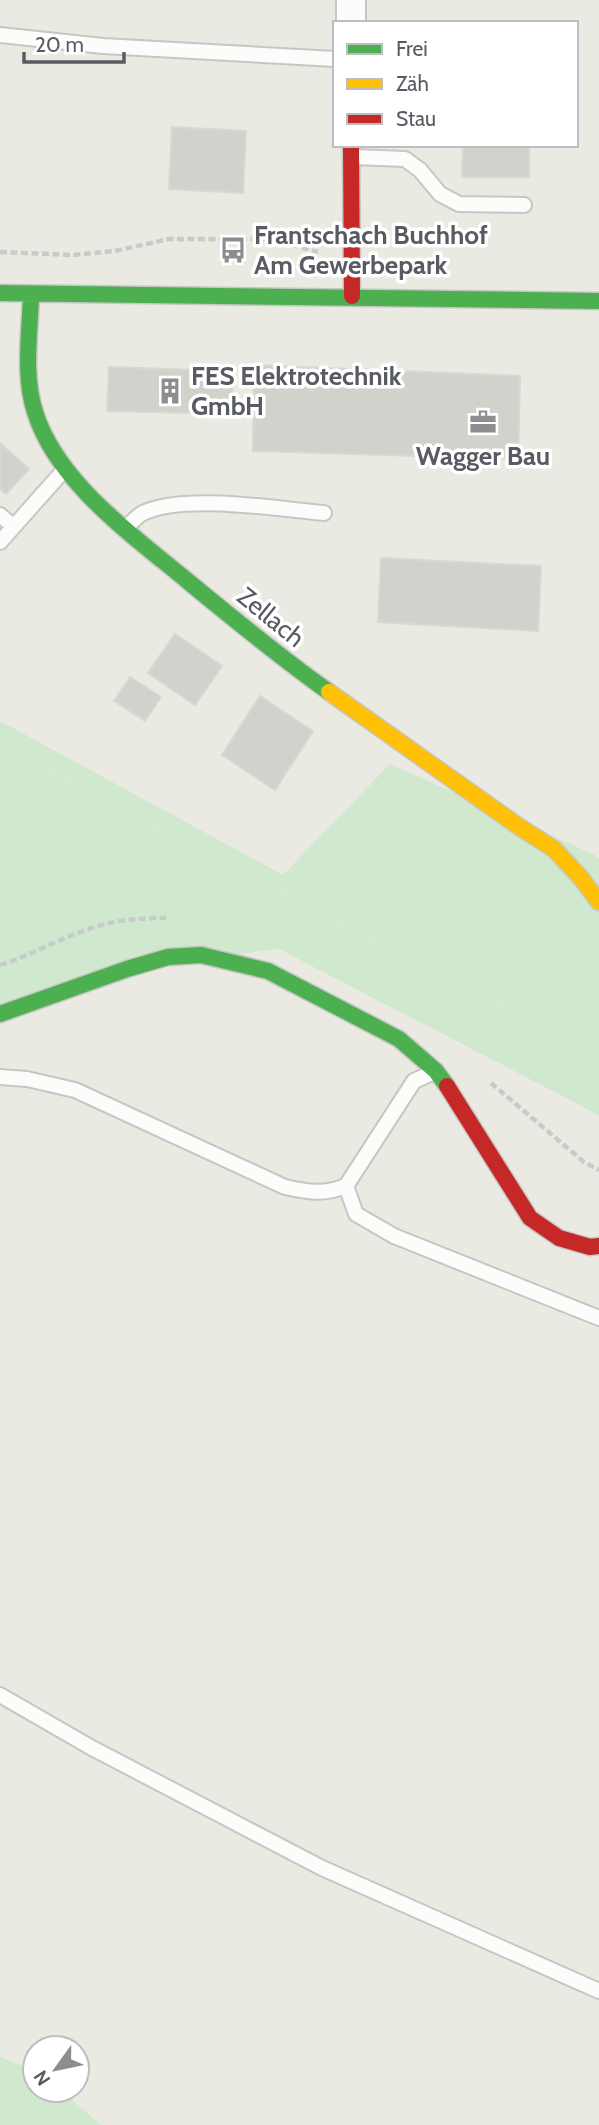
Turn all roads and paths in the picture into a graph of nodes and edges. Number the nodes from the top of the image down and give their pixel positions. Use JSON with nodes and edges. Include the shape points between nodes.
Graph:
{"nodes":[{"id":1,"x":351,"y":0,"type":"edge"},
{"id":2,"x":351,"y":21,"type":"edge"},
{"id":3,"x":0,"y":35,"type":"edge"},
{"id":4,"x":333,"y":59,"type":"edge"},
{"id":5,"x":351,"y":151,"type":"edge"},
{"id":6,"x":524,"y":205,"type":"dead end"},
{"id":7,"x":0,"y":252,"type":"edge"},
{"id":8,"x":351,"y":260,"type":"junction"},
{"id":9,"x":0,"y":293,"type":"edge"},
{"id":10,"x":31,"y":295,"type":"junction"},
{"id":11,"x":352,"y":296,"type":"junction"},
{"id":12,"x":599,"y":301,"type":"edge"},
{"id":13,"x":66,"y":467,"type":"junction"},
{"id":14,"x":324,"y":513,"type":"dead end"},
{"id":15,"x":0,"y":515,"type":"edge"},
{"id":16,"x":13,"y":527,"type":"junction"},
{"id":17,"x":125,"y":529,"type":"junction"},
{"id":18,"x":0,"y":542,"type":"edge"},
{"id":19,"x":599,"y":902,"type":"edge"},
{"id":20,"x":0,"y":1014,"type":"edge"},
{"id":21,"x":436,"y":1071,"type":"junction"},
{"id":22,"x":0,"y":1077,"type":"edge"},
{"id":23,"x":346,"y":1186,"type":"junction"},
{"id":24,"x":599,"y":1246,"type":"edge"},
{"id":25,"x":599,"y":1318,"type":"edge"},
{"id":26,"x":0,"y":1695,"type":"edge"},
{"id":27,"x":599,"y":1991,"type":"edge"}],
"edges":[{"from":1,"to":2,"type":"street"},
{"from":3,"to":4,"type":"lane","via":[[103,46]]},
{"from":5,"to":6,"type":"lane","via":[[405,159],[440,194],[459,204]]},
{"from":5,"to":8,"type":"street"},
{"from":7,"to":8,"type":"path","via":[[72,256],[169,239],[271,239]]},
{"from":8,"to":11,"type":"street"},
{"from":9,"to":10,"type":"street"},
{"from":10,"to":11,"type":"street"},
{"from":10,"to":13,"type":"street","name":"Zellach","via":[[29,373],[34,410],[49,447]]},
{"from":11,"to":12,"type":"street"},
{"from":13,"to":16,"type":"lane"},
{"from":13,"to":17,"type":"street","name":"Zellach"},
{"from":14,"to":17,"type":"lane","via":[[199,503],[163,506],[140,514]]},
{"from":15,"to":16,"type":"lane"},
{"from":16,"to":18,"type":"lane"},
{"from":17,"to":19,"type":"street","name":"Zellach","via":[[280,657],[554,849]]},
{"from":20,"to":21,"type":"street","via":[[127,969],[168,957],[201,955],[268,971],[297,985],[399,1039]]},
{"from":21,"to":23,"type":"lane","via":[[414,1082]]},
{"from":21,"to":24,"type":"street","via":[[530,1218],[558,1238]]},
{"from":22,"to":23,"type":"lane","via":[[75,1090],[285,1186],[330,1192]]},
{"from":23,"to":25,"type":"lane","via":[[356,1214],[394,1236]]},
{"from":26,"to":27,"type":"lane","via":[[322,1868]]}]}
